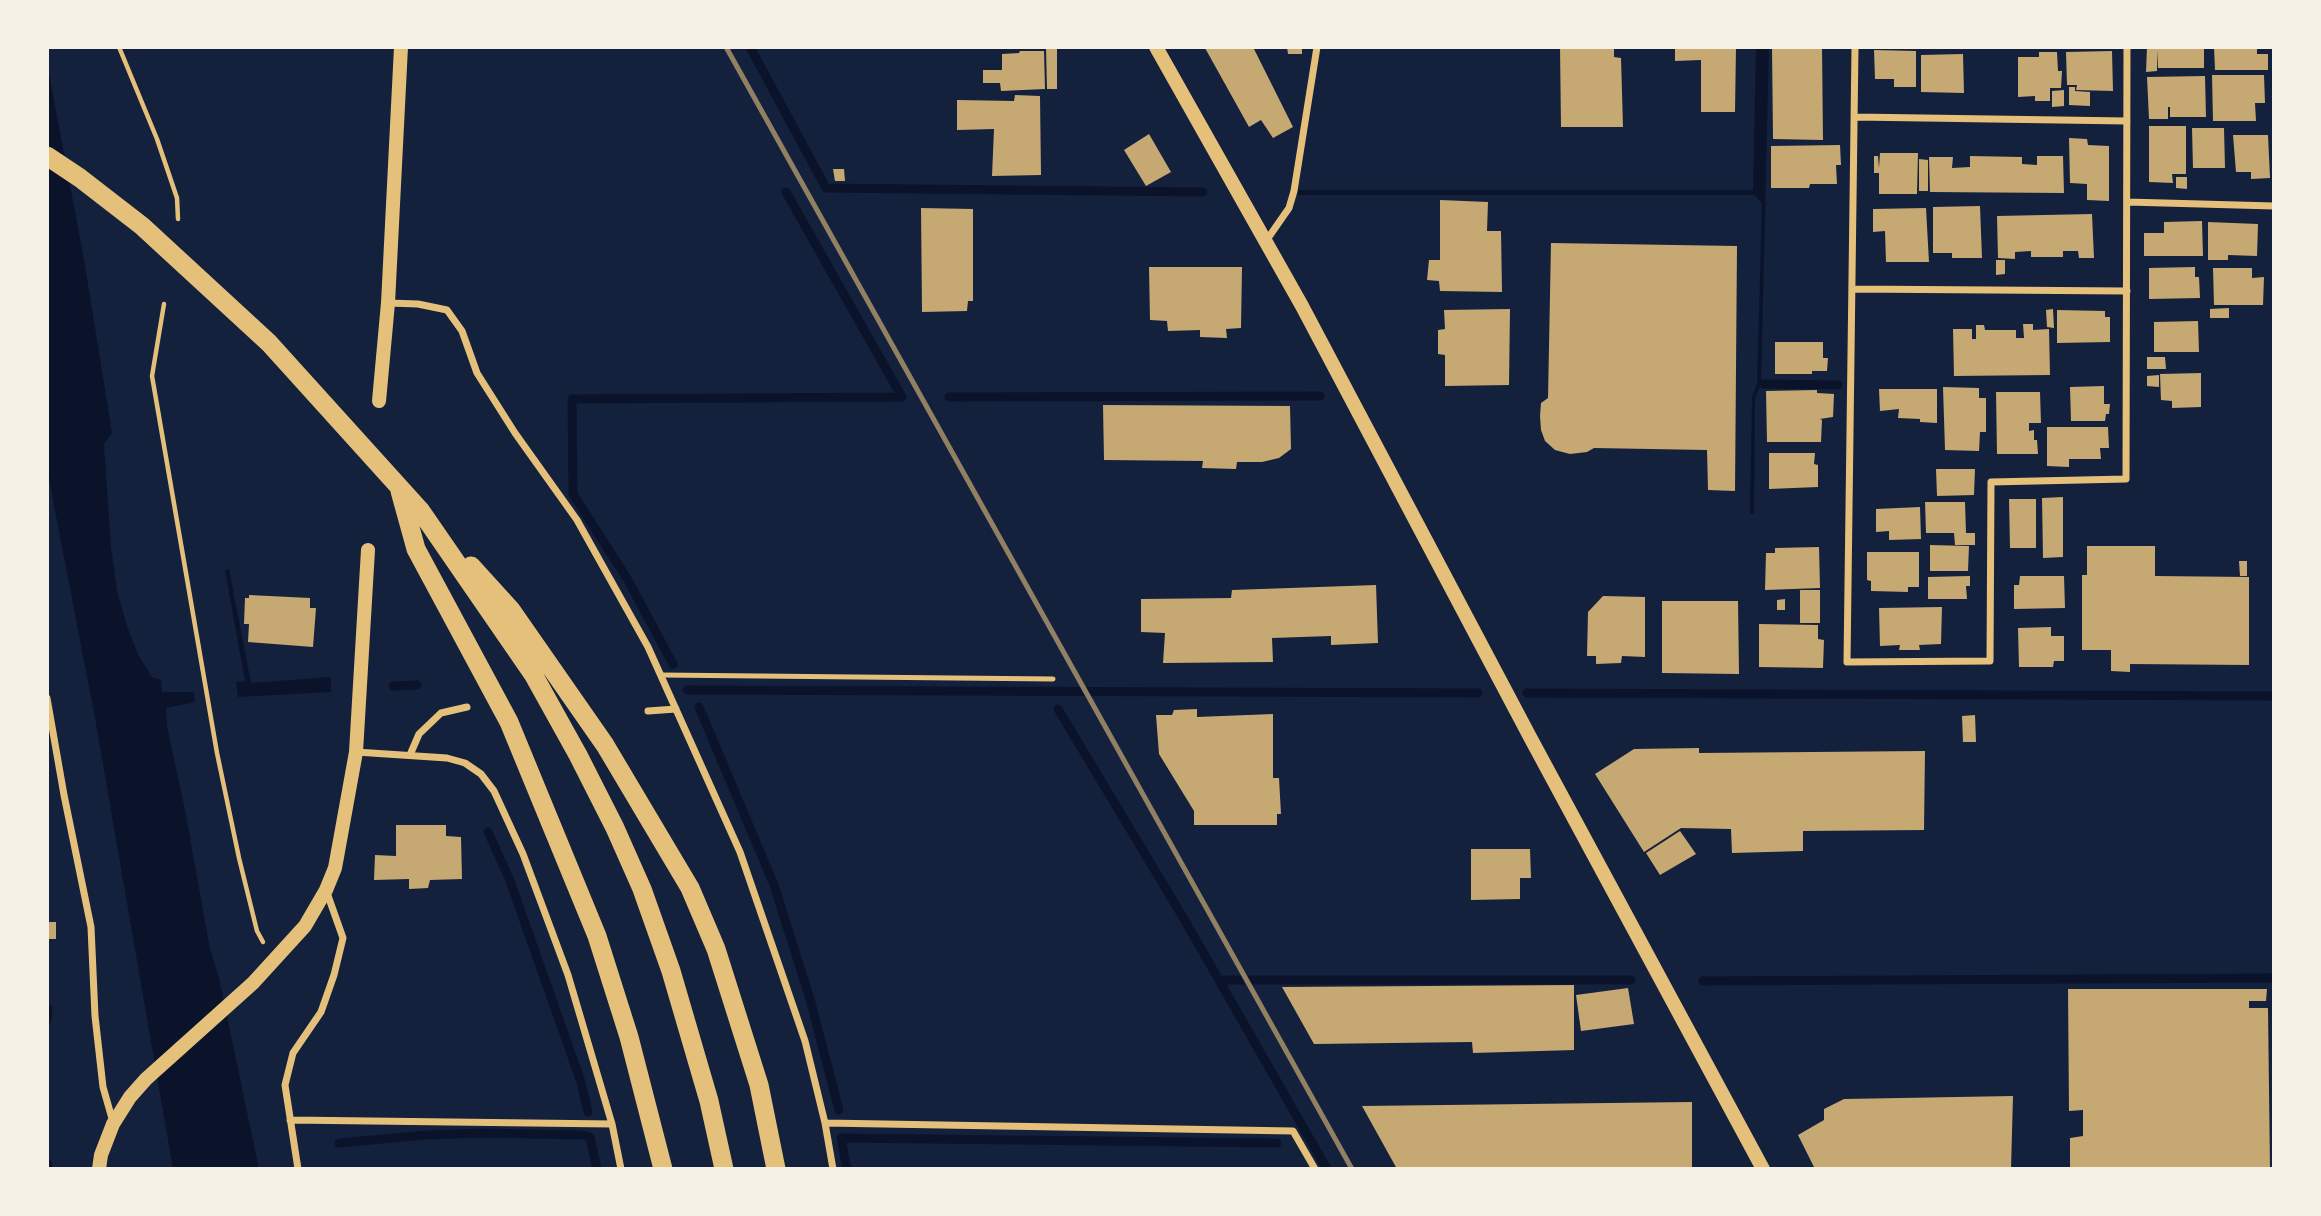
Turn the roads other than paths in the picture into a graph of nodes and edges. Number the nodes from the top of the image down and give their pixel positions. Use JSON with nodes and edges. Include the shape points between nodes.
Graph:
{"nodes":[{"id":1,"x":401,"y":47,"type":"edge"},
{"id":2,"x":1156,"y":47,"type":"edge"},
{"id":3,"x":1317,"y":47,"type":"edge"},
{"id":4,"x":1855,"y":47,"type":"edge"},
{"id":5,"x":2127,"y":47,"type":"edge"},
{"id":6,"x":1855,"y":117,"type":"junction"},
{"id":7,"x":2127,"y":121,"type":"junction"},
{"id":8,"x":47,"y":156,"type":"edge"},
{"id":9,"x":2127,"y":202,"type":"junction"},
{"id":10,"x":2274,"y":206,"type":"edge"},
{"id":11,"x":1266,"y":242,"type":"junction"},
{"id":12,"x":1852,"y":289,"type":"junction"},
{"id":13,"x":2127,"y":291,"type":"junction"},
{"id":14,"x":388,"y":303,"type":"junction"},
{"id":15,"x":379,"y":401,"type":"dead end"},
{"id":16,"x":399,"y":486,"type":"junction"},
{"id":17,"x":421,"y":510,"type":"junction"},
{"id":18,"x":368,"y":550,"type":"dead end"},
{"id":19,"x":661,"y":675,"type":"junction"},
{"id":20,"x":1053,"y":679,"type":"dead end"},
{"id":21,"x":47,"y":698,"type":"edge"},
{"id":22,"x":467,"y":707,"type":"dead end"},
{"id":23,"x":676,"y":709,"type":"junction"},
{"id":24,"x":648,"y":711,"type":"dead end"},
{"id":25,"x":356,"y":752,"type":"junction"},
{"id":26,"x":410,"y":755,"type":"junction"},
{"id":27,"x":326,"y":890,"type":"junction"},
{"id":28,"x":290,"y":1120,"type":"junction"},
{"id":29,"x":113,"y":1124,"type":"junction"},
{"id":30,"x":612,"y":1124,"type":"junction"},
{"id":31,"x":825,"y":1124,"type":"junction"},
{"id":32,"x":99,"y":1169,"type":"edge"},
{"id":33,"x":298,"y":1169,"type":"edge"},
{"id":34,"x":621,"y":1169,"type":"edge"},
{"id":35,"x":663,"y":1169,"type":"edge"},
{"id":36,"x":724,"y":1169,"type":"edge"},
{"id":37,"x":776,"y":1169,"type":"edge"},
{"id":38,"x":833,"y":1169,"type":"edge"},
{"id":39,"x":1315,"y":1169,"type":"edge"},
{"id":40,"x":1763,"y":1169,"type":"edge"}],
"edges":[{"from":1,"to":14,"type":"main road"},
{"from":2,"to":11,"type":"main road"},
{"from":3,"to":11,"type":"street","via":[[1294,191],[1289,208]]},
{"from":4,"to":6,"type":"street"},
{"from":5,"to":7,"type":"street"},
{"from":6,"to":7,"type":"street"},
{"from":6,"to":12,"type":"street"},
{"from":7,"to":9,"type":"street"},
{"from":8,"to":16,"type":"highway","via":[[142,226],[269,343]]},
{"from":9,"to":10,"type":"street"},
{"from":9,"to":13,"type":"street"},
{"from":11,"to":40,"type":"main road"},
{"from":12,"to":13,"type":"street"},
{"from":12,"to":13,"type":"street","via":[[1847,662],[1990,661],[1991,482],[2126,479]]},
{"from":14,"to":15,"type":"main road"},
{"from":14,"to":19,"type":"street","via":[[447,310],[462,331],[477,373],[577,520]]},
{"from":16,"to":17,"type":"highway"},
{"from":16,"to":35,"type":"highway","via":[[416,549],[514,733],[597,936]]},
{"from":17,"to":36,"type":"highway","via":[[533,674],[615,828],[671,971]]},
{"from":17,"to":37,"type":"highway","via":[[511,610],[605,745],[691,888],[716,949],[759,1086]]},
{"from":18,"to":25,"type":"main road"},
{"from":19,"to":20,"type":"lane"},
{"from":19,"to":23,"type":"street"},
{"from":21,"to":29,"type":"street","via":[[91,927],[101,1076]]},
{"from":22,"to":26,"type":"street","via":[[441,713],[419,734]]},
{"from":23,"to":24,"type":"street"},
{"from":23,"to":31,"type":"street","via":[[740,852],[805,1041]]},
{"from":25,"to":26,"type":"street"},
{"from":25,"to":27,"type":"main road","via":[[335,868]]},
{"from":26,"to":30,"type":"street","via":[[465,763],[494,791],[568,975]]},
{"from":27,"to":28,"type":"street","via":[[343,938],[321,1013],[293,1053],[285,1085]]},
{"from":27,"to":29,"type":"main road","via":[[305,926],[253,984],[146,1079]]},
{"from":28,"to":30,"type":"street"},
{"from":28,"to":33,"type":"street"},
{"from":29,"to":32,"type":"main road"},
{"from":30,"to":34,"type":"street"},
{"from":31,"to":38,"type":"street"},
{"from":31,"to":39,"type":"street","via":[[1293,1131]]}]}
